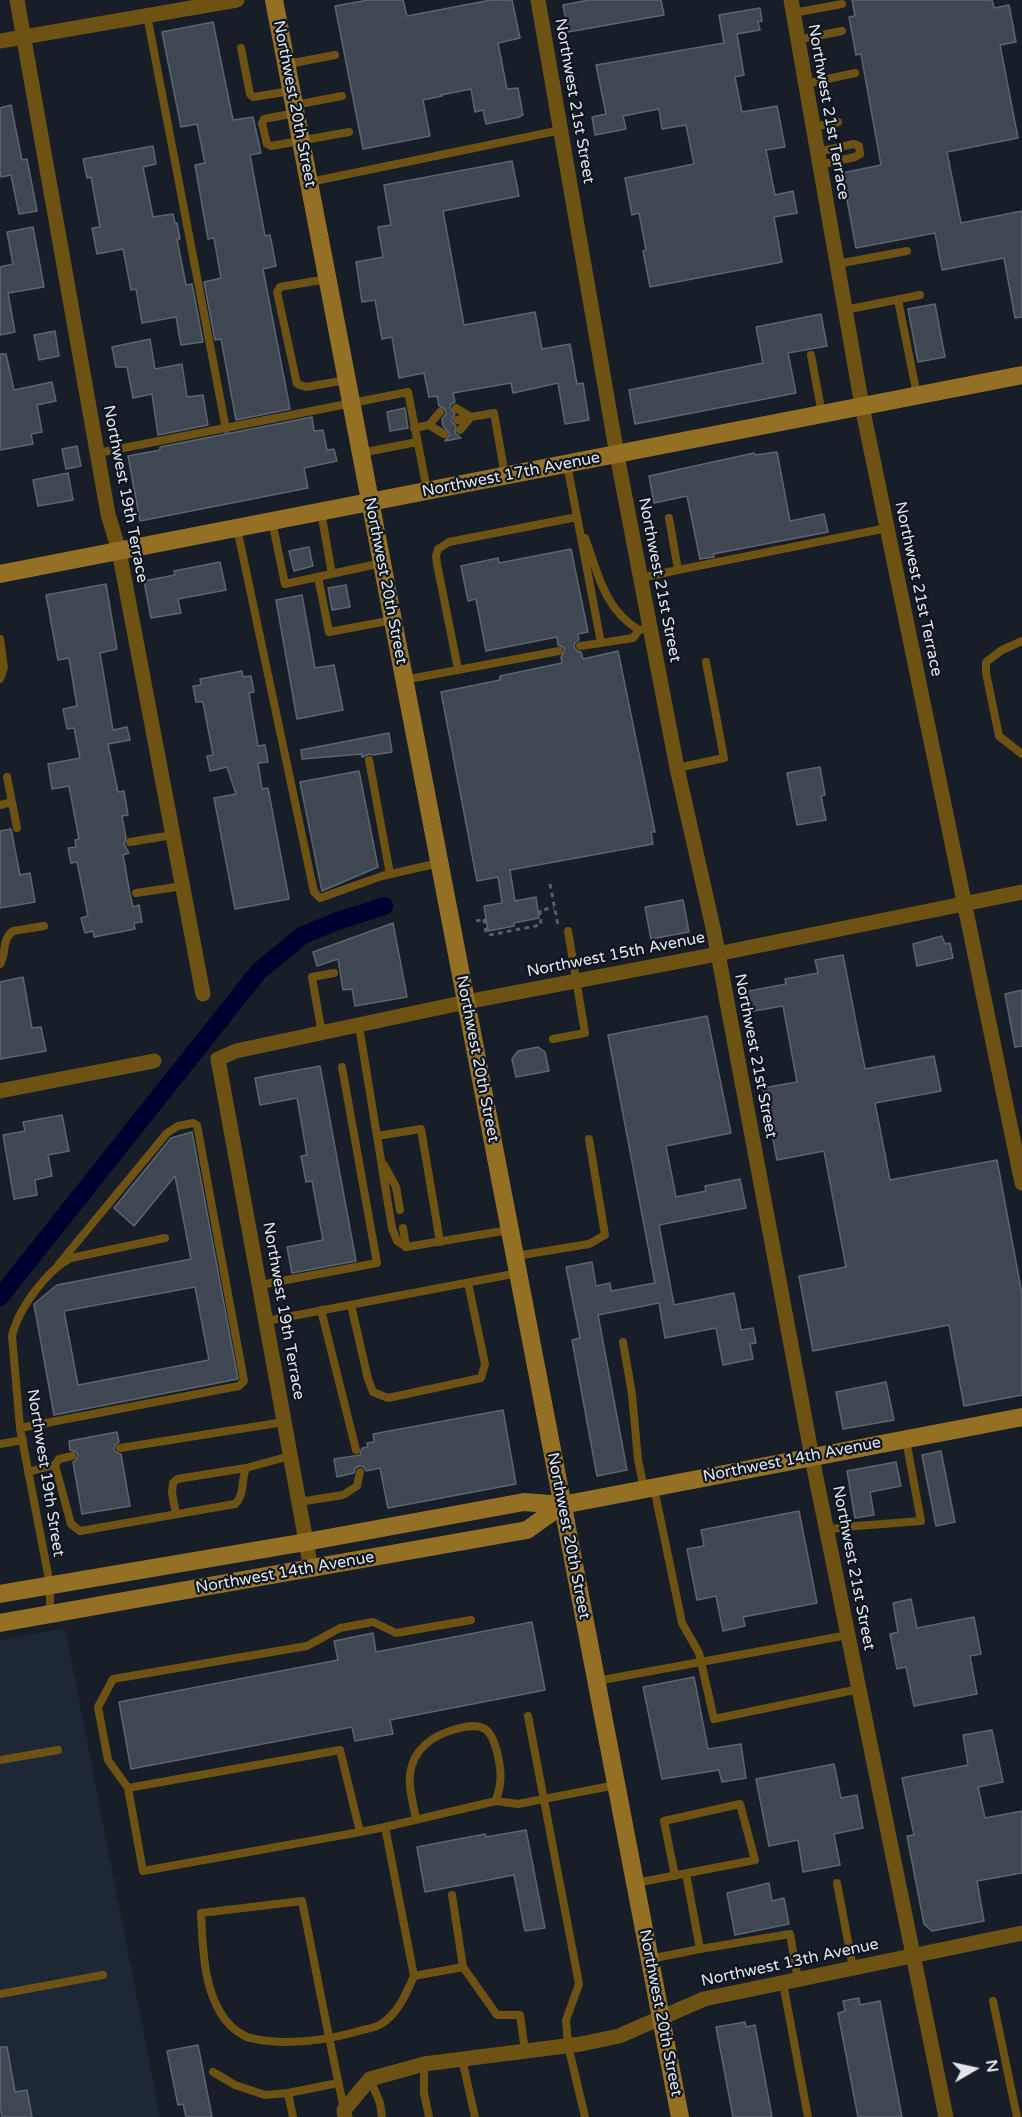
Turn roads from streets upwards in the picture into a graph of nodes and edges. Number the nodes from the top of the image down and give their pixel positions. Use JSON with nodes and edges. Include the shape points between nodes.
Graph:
{"nodes":[{"id":1,"x":17,"y":0,"type":"edge"},
{"id":2,"x":237,"y":0,"type":"edge"},
{"id":3,"x":274,"y":0,"type":"edge"},
{"id":4,"x":538,"y":0,"type":"edge"},
{"id":5,"x":220,"y":1,"type":"edge"},
{"id":6,"x":792,"y":7,"type":"edge"},
{"id":7,"x":24,"y":37,"type":"junction"},
{"id":8,"x":0,"y":41,"type":"edge"},
{"id":9,"x":1022,"y":375,"type":"edge"},
{"id":10,"x":862,"y":406,"type":"junction"},
{"id":11,"x":617,"y":455,"type":"junction"},
{"id":12,"x":371,"y":503,"type":"junction"},
{"id":13,"x":119,"y":551,"type":"junction"},
{"id":14,"x":0,"y":574,"type":"edge"},
{"id":15,"x":1022,"y":892,"type":"edge"},
{"id":16,"x":965,"y":903,"type":"junction"},
{"id":17,"x":718,"y":954,"type":"junction"},
{"id":18,"x":203,"y":994,"type":"dead end"},
{"id":19,"x":466,"y":1002,"type":"junction"},
{"id":20,"x":218,"y":1059,"type":"joint"},
{"id":21,"x":154,"y":1061,"type":"dead end"},
{"id":22,"x":0,"y":1091,"type":"edge"},
{"id":23,"x":1022,"y":1183,"type":"edge"},
{"id":24,"x":1022,"y":1417,"type":"edge"},
{"id":25,"x":812,"y":1456,"type":"junction"},
{"id":26,"x":562,"y":1505,"type":"junction"},
{"id":27,"x":306,"y":1542,"type":"junction"},
{"id":28,"x":311,"y":1569,"type":"junction"},
{"id":29,"x":0,"y":1594,"type":"edge"},
{"id":30,"x":0,"y":1623,"type":"edge"},
{"id":31,"x":1022,"y":1933,"type":"edge"},
{"id":32,"x":913,"y":1955,"type":"junction"},
{"id":33,"x":660,"y":2018,"type":"junction"},
{"id":34,"x":345,"y":2114,"type":"edge"},
{"id":35,"x":680,"y":2117,"type":"edge"},
{"id":36,"x":946,"y":2117,"type":"edge"}],
"edges":[{"from":1,"to":7,"type":"street","name":"Northwest 19th Terrace"},
{"from":2,"to":5,"type":"street"},
{"from":3,"to":12,"type":"main road","name":"Northwest 20th Street"},
{"from":4,"to":11,"type":"street","name":"Northwest 21st Street"},
{"from":5,"to":7,"type":"street"},
{"from":6,"to":10,"type":"street","name":"Northwest 21st Terrace"},
{"from":7,"to":8,"type":"street"},
{"from":7,"to":13,"type":"street","name":"Northwest 19th Terrace","via":[[108,514]]},
{"from":9,"to":10,"type":"main road","name":"Northwest 17th Avenue"},
{"from":10,"to":11,"type":"main road","name":"Northwest 17th Avenue"},
{"from":10,"to":16,"type":"street","name":"Northwest 21st Terrace"},
{"from":11,"to":12,"type":"main road","name":"Northwest 17th Avenue"},
{"from":11,"to":17,"type":"street","name":"Northwest 21st Street","via":[[641,578],[644,629]]},
{"from":12,"to":13,"type":"main road","name":"Northwest 17th Avenue"},
{"from":12,"to":19,"type":"main road","name":"Northwest 20th Street"},
{"from":13,"to":14,"type":"main road","name":"Northwest 17th Avenue"},
{"from":13,"to":18,"type":"street","name":"Northwest 19th Terrace"},
{"from":15,"to":16,"type":"street","name":"Northwest 15th Avenue"},
{"from":16,"to":17,"type":"street","name":"Northwest 15th Avenue"},
{"from":16,"to":23,"type":"street","name":"Northwest 21st Terrace"},
{"from":17,"to":19,"type":"street","name":"Northwest 15th Avenue"},
{"from":17,"to":25,"type":"street","name":"Northwest 21st Street"},
{"from":19,"to":20,"type":"street","name":"Northwest 15th Avenue","via":[[236,1051]]},
{"from":19,"to":26,"type":"main road","name":"Northwest 20th Street"},
{"from":20,"to":27,"type":"street","name":"Northwest 19th Terrace"},
{"from":21,"to":22,"type":"street"},
{"from":24,"to":25,"type":"main road","name":"Northwest 14th Avenue"},
{"from":25,"to":26,"type":"main road","name":"Northwest 14th Avenue"},
{"from":25,"to":32,"type":"street","name":"Northwest 21st Street"},
{"from":26,"to":27,"type":"main road","name":"Northwest 14th Avenue","via":[[524,1503]]},
{"from":26,"to":28,"type":"main road","name":"Northwest 14th Avenue","via":[[527,1530]]},
{"from":26,"to":33,"type":"main road","name":"Northwest 20th Street"},
{"from":27,"to":28,"type":"street","name":"Northwest 19th Terrace"},
{"from":27,"to":29,"type":"main road","name":"Northwest 14th Avenue"},
{"from":28,"to":30,"type":"main road","name":"Northwest 14th Avenue"},
{"from":31,"to":32,"type":"street","name":"Northwest 13th Avenue"},
{"from":32,"to":33,"type":"street","name":"Northwest 13th Avenue","via":[[704,1999]]},
{"from":32,"to":36,"type":"street","name":"Northwest 21st Street"},
{"from":33,"to":34,"type":"street","name":"Northwest 13th Avenue","via":[[619,2036],[424,2064],[370,2079]]},
{"from":33,"to":35,"type":"main road","name":"Northwest 20th Street"}]}
